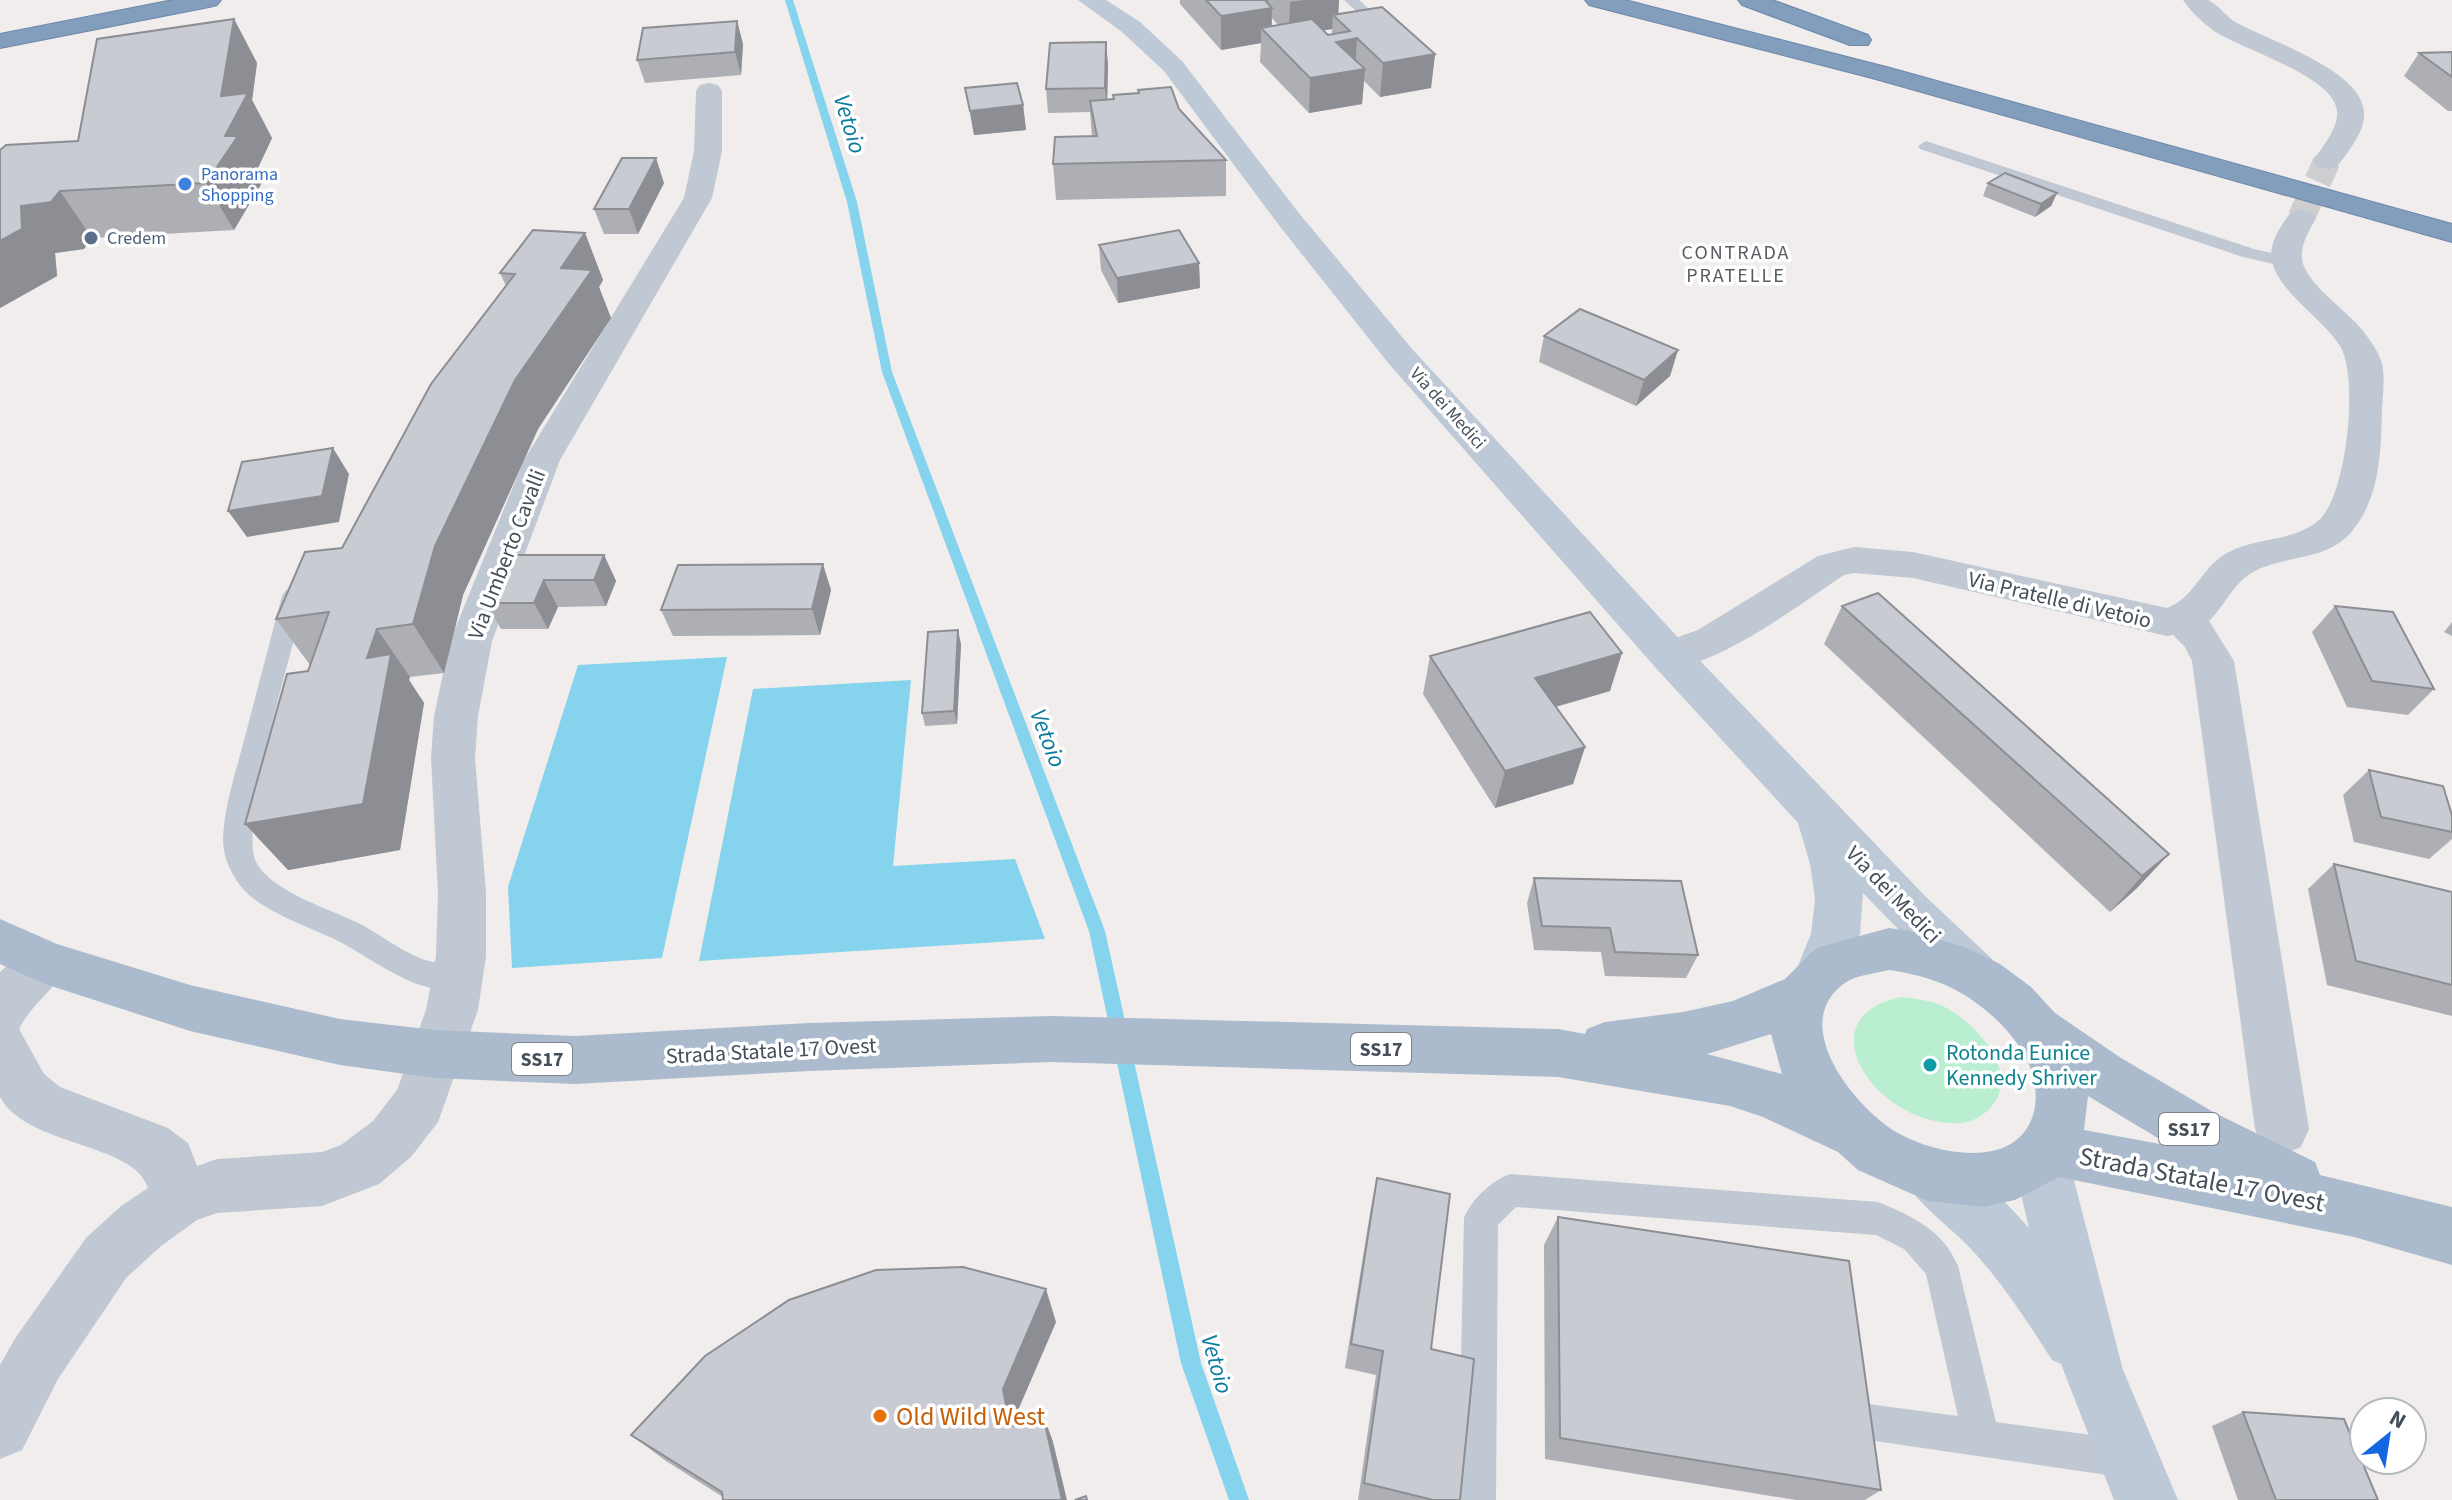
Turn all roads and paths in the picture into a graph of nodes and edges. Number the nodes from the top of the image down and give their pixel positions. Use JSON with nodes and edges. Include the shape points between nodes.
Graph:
{"nodes":[{"id":1,"x":99,"y":0,"type":"edge"},
{"id":2,"x":161,"y":0,"type":"edge"},
{"id":3,"x":209,"y":0,"type":"edge"},
{"id":4,"x":1090,"y":0,"type":"edge"},
{"id":5,"x":1351,"y":0,"type":"edge"},
{"id":6,"x":1597,"y":0,"type":"edge"},
{"id":7,"x":1645,"y":0,"type":"edge"},
{"id":8,"x":1750,"y":0,"type":"edge"},
{"id":9,"x":2195,"y":0,"type":"edge"},
{"id":10,"x":0,"y":21,"type":"edge"},
{"id":11,"x":1383,"y":28,"type":"edge"},
{"id":12,"x":0,"y":34,"type":"edge"},
{"id":13,"x":0,"y":41,"type":"edge"},
{"id":14,"x":709,"y":91,"type":"dead end"},
{"id":15,"x":1926,"y":146,"type":"dead end"},
{"id":16,"x":2327,"y":161,"type":"tunnel mouth"},
{"id":17,"x":2264,"y":174,"type":"junction"},
{"id":18,"x":2452,"y":216,"type":"edge"},
{"id":19,"x":2301,"y":218,"type":"tunnel mouth"},
{"id":20,"x":2452,"y":233,"type":"edge"},
{"id":21,"x":2287,"y":262,"type":"junction"},
{"id":22,"x":299,"y":577,"type":"edge"},
{"id":23,"x":2182,"y":620,"type":"junction"},
{"id":24,"x":1670,"y":656,"type":"junction"},
{"id":25,"x":1815,"y":812,"type":"junction"},
{"id":26,"x":12,"y":946,"type":"edge"},
{"id":27,"x":1975,"y":975,"type":"junction"},
{"id":28,"x":459,"y":977,"type":"junction"},
{"id":29,"x":1812,"y":983,"type":"junction"},
{"id":30,"x":0,"y":1014,"type":"edge"},
{"id":31,"x":2037,"y":1028,"type":"junction"},
{"id":32,"x":0,"y":1045,"type":"edge"},
{"id":33,"x":1558,"y":1053,"type":"junction"},
{"id":34,"x":434,"y":1054,"type":"junction"},
{"id":35,"x":2282,"y":1129,"type":"dead end"},
{"id":36,"x":1851,"y":1131,"type":"junction"},
{"id":37,"x":2044,"y":1153,"type":"junction"},
{"id":38,"x":1931,"y":1175,"type":"junction"},
{"id":39,"x":180,"y":1199,"type":"junction"},
{"id":40,"x":2354,"y":1209,"type":"junction"},
{"id":41,"x":2452,"y":1236,"type":"edge"},
{"id":42,"x":2093,"y":1371,"type":"junction"},
{"id":43,"x":1868,"y":1422,"type":"edge"},
{"id":44,"x":0,"y":1428,"type":"edge"},
{"id":45,"x":1981,"y":1438,"type":"junction"},
{"id":46,"x":2137,"y":1479,"type":"edge"},
{"id":47,"x":1477,"y":1500,"type":"edge"}],
"edges":[{"from":1,"to":10,"type":"highway"},
{"from":2,"to":12,"type":"highway"},
{"from":3,"to":13,"type":"highway"},
{"from":4,"to":24,"type":"street","name":"Via dei Medici","via":[[1131,27],[1173,66],[1401,357]]},
{"from":5,"to":11,"type":"lane"},
{"from":6,"to":17,"type":"highway"},
{"from":7,"to":17,"type":"highway"},
{"from":8,"to":17,"type":"highway"},
{"from":9,"to":16,"type":"street","via":[[2224,26],[2341,89],[2351,111]]},
{"from":14,"to":28,"type":"street","name":"Via Umberto Cavalli","via":[[708,151],[698,198],[542,460],[471,641],[453,758],[462,893]]},
{"from":15,"to":21,"type":"lane"},
{"from":17,"to":18,"type":"highway"},
{"from":17,"to":20,"type":"highway"},
{"from":19,"to":21,"type":"street","via":[[2287,245]]},
{"from":21,"to":23,"type":"street","name":"Via Pratelle di Vetoio","via":[[2363,358],[2359,481],[2332,530],[2315,541],[2234,564],[2200,608]]},
{"from":22,"to":28,"type":"lane","via":[[241,802],[237,842],[242,864],[255,883],[281,900],[411,968]]},
{"from":23,"to":24,"type":"street","name":"Via Pratelle di Vetoio","via":[[2149,620],[1913,565],[1854,560],[1832,565],[1712,640]]},
{"from":23,"to":35,"type":"street","via":[[2201,638],[2213,661]]},
{"from":24,"to":25,"type":"street","name":"Via dei Medici"},
{"from":25,"to":27,"type":"street","name":"Via dei Medici"},
{"from":25,"to":29,"type":"street","name":"Via dei Medici","via":[[1836,870],[1841,913],[1833,948]]},
{"from":26,"to":30,"type":"street","via":[[11,994]]},
{"from":26,"to":34,"type":"main road","name":"Strada Statale 17 Ovest","number":"SS17","via":[[190,1008],[340,1042]]},
{"from":27,"to":29,"type":"main road","number":"SS17","via":[[1932,956],[1889,949],[1844,958]]},
{"from":27,"to":31,"type":"main road","number":"SS17"},
{"from":28,"to":34,"type":"street","name":"Via Umberto Cavalli"},
{"from":29,"to":33,"type":"main road","name":"Strada Statale 17 Ovest","number":"SS17","via":[[1756,1019],[1712,1031]]},
{"from":29,"to":36,"type":"main road","number":"SS17","via":[[1797,1017],[1802,1059],[1825,1104]]},
{"from":31,"to":37,"type":"main road","number":"SS17","via":[[2058,1070],[2064,1099],[2060,1126]]},
{"from":31,"to":40,"type":"main road","name":"Strada Statale 17 Ovest","number":"SS17","via":[[2092,1071],[2163,1115]]},
{"from":32,"to":39,"type":"street","via":[[25,1091],[42,1105],[149,1146],[168,1162]]},
{"from":33,"to":34,"type":"main road","name":"Strada Statale 17 Ovest","number":"SS17","via":[[1051,1039],[575,1060]]},
{"from":33,"to":36,"type":"main road","name":"Strada Statale 17 Ovest","number":"SS17","via":[[1730,1082]]},
{"from":34,"to":39,"type":"street","name":"Via Umberto Cavalli","via":[[419,1104],[392,1139],[359,1165],[322,1179],[217,1186]]},
{"from":36,"to":38,"type":"main road","number":"SS17","via":[[1896,1162]]},
{"from":37,"to":38,"type":"main road","number":"SS17","via":[[2022,1170],[1995,1179]]},
{"from":37,"to":40,"type":"main road","name":"Strada Statale 17 Ovest","number":"SS17"},
{"from":37,"to":42,"type":"street"},
{"from":38,"to":42,"type":"street","via":[[1994,1228]]},
{"from":39,"to":44,"type":"street","name":"Via Umberto Cavalli","via":[[106,1258],[37,1358]]},
{"from":40,"to":41,"type":"main road","name":"Strada Statale 17 Ovest","number":"SS17"},
{"from":42,"to":46,"type":"street"},
{"from":43,"to":45,"type":"lane"},
{"from":45,"to":46,"type":"lane"},
{"from":45,"to":47,"type":"lane","via":[[1941,1266],[1916,1237],[1878,1219],[1510,1190],[1481,1218]]}]}
